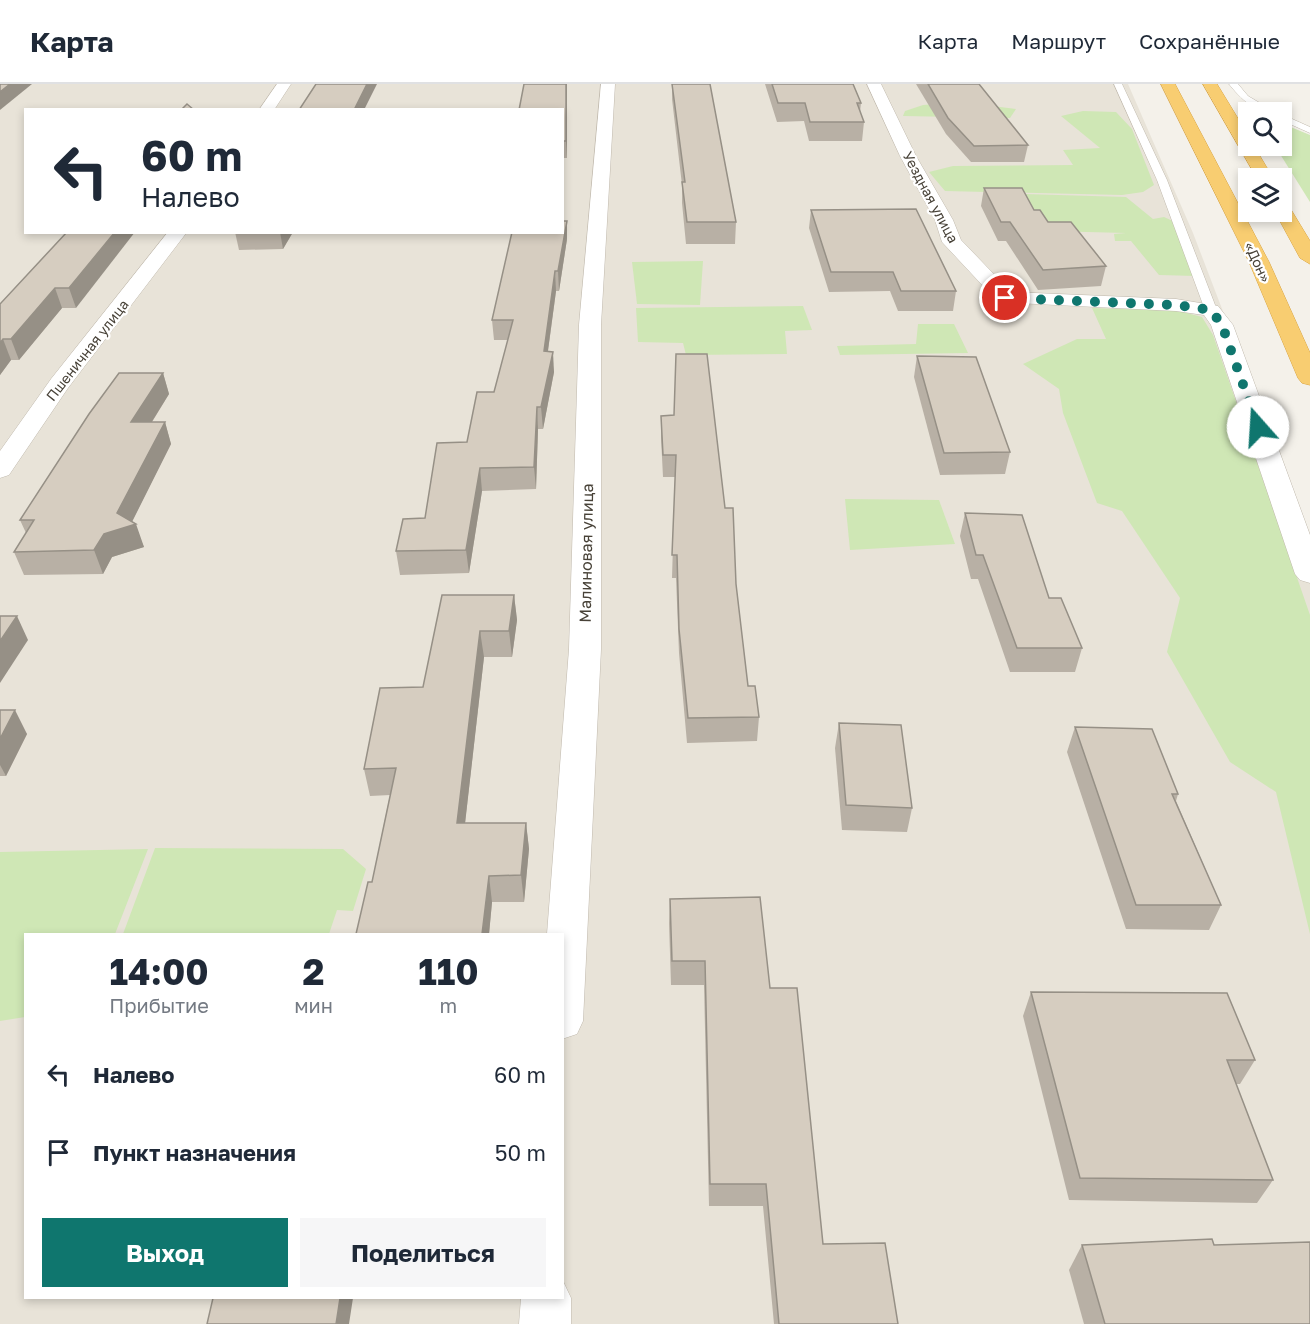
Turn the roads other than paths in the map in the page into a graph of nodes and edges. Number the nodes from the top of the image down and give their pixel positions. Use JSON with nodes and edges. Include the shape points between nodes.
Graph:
{"nodes":[{"id":1,"x":284,"y":84,"type":"edge"},
{"id":2,"x":608,"y":84,"type":"edge"},
{"id":3,"x":874,"y":84,"type":"edge"},
{"id":4,"x":1118,"y":84,"type":"edge"},
{"id":5,"x":1168,"y":84,"type":"edge"},
{"id":6,"x":1210,"y":84,"type":"edge"},
{"id":7,"x":1233,"y":84,"type":"edge"},
{"id":8,"x":1252,"y":102,"type":"edge"},
{"id":9,"x":267,"y":108,"type":"edge"},
{"id":10,"x":1292,"y":121,"type":"edge"},
{"id":11,"x":1307,"y":127,"type":"edge"},
{"id":12,"x":1259,"y":168,"type":"edge"},
{"id":13,"x":1290,"y":222,"type":"edge"},
{"id":14,"x":176,"y":234,"type":"edge"},
{"id":15,"x":1310,"y":258,"type":"edge"},
{"id":16,"x":1211,"y":310,"type":"junction"},
{"id":17,"x":1310,"y":378,"type":"edge"},
{"id":18,"x":0,"y":470,"type":"edge"},
{"id":19,"x":1310,"y":574,"type":"edge"},
{"id":20,"x":564,"y":989,"type":"edge"},
{"id":21,"x":546,"y":1299,"type":"edge"},
{"id":22,"x":545,"y":1324,"type":"edge"}],
"edges":[{"from":1,"to":9,"type":"street"},
{"from":2,"to":20,"type":"street","name":"Малиновая улица","via":[[590,325],[585,649]]},
{"from":3,"to":16,"type":"street","name":"Уездная улица","via":[[952,242],[1005,298]]},
{"from":4,"to":16,"type":"lane","via":[[1162,180]]},
{"from":5,"to":17,"type":"highway","name":"«Дон»","via":[[1259,262]]},
{"from":6,"to":12,"type":"highway"},
{"from":7,"to":8,"type":"lane"},
{"from":10,"to":11,"type":"lane"},
{"from":13,"to":15,"type":"highway"},
{"from":14,"to":18,"type":"street","name":"Пшеничная улица","via":[[59,384]]},
{"from":16,"to":19,"type":"street","via":[[1222,325]]},
{"from":21,"to":22,"type":"street"}]}
